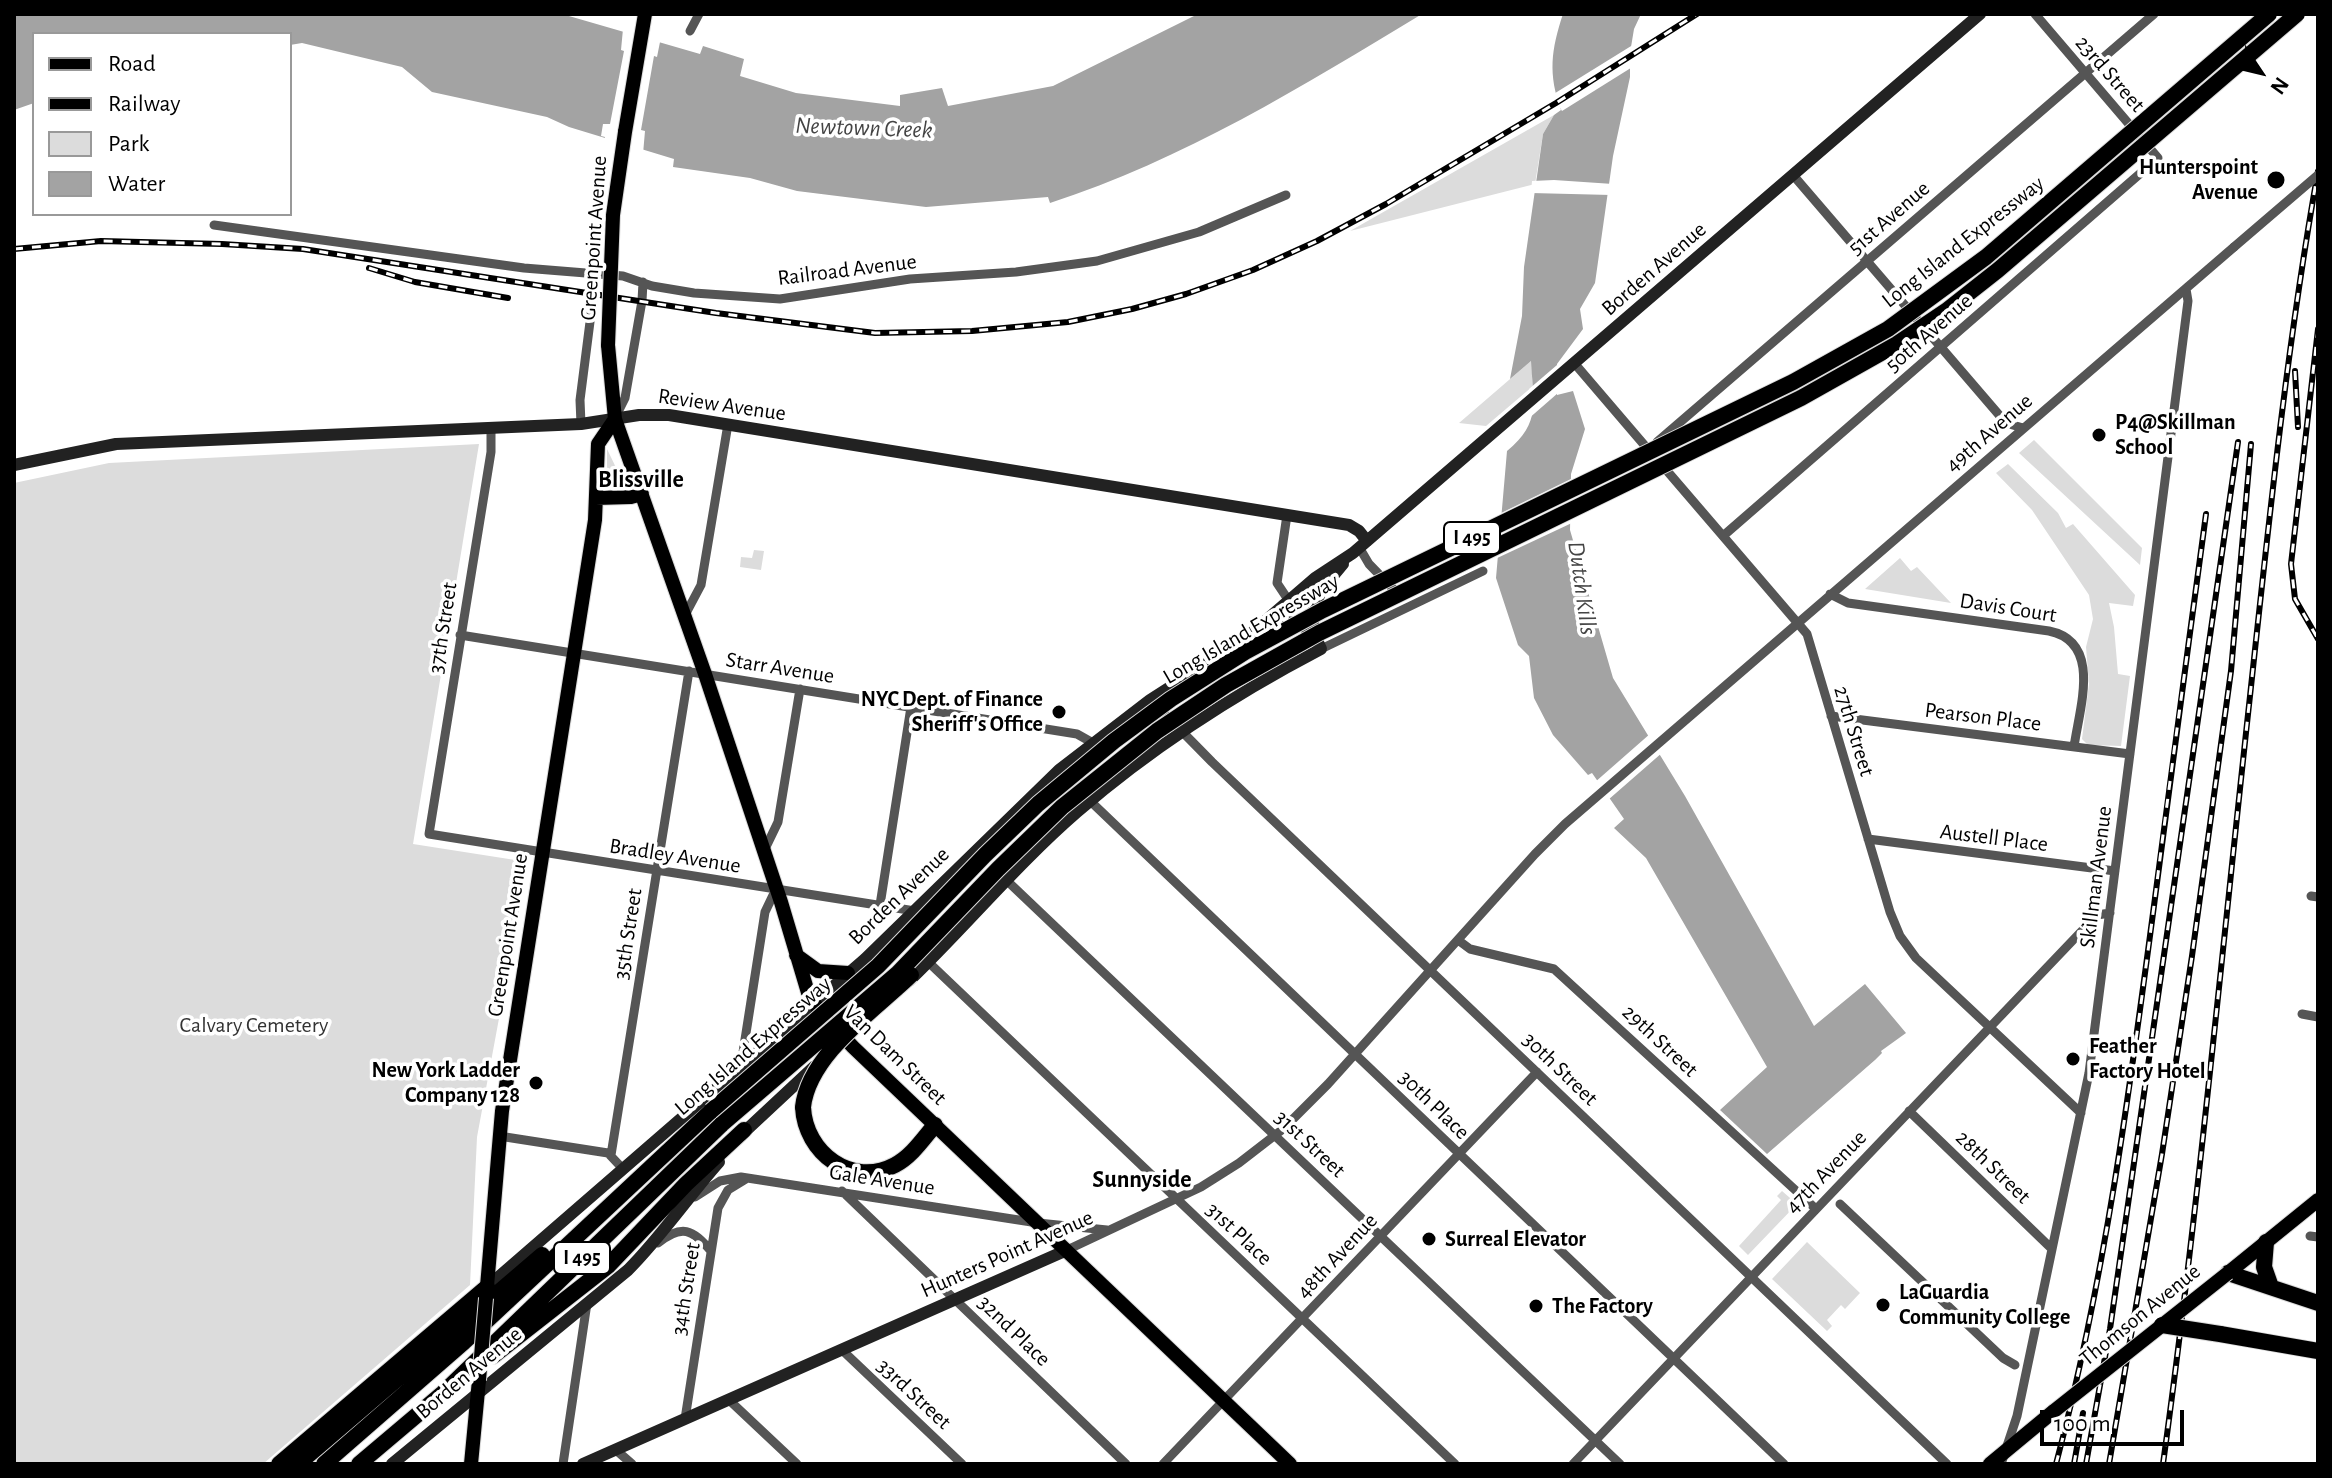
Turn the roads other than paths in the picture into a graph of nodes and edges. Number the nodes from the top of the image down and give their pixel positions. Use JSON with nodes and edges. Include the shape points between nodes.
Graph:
{"nodes":[{"id":1,"x":645,"y":14,"type":"edge"},
{"id":2,"x":699,"y":14,"type":"edge"},
{"id":3,"x":1980,"y":14,"type":"edge"},
{"id":4,"x":2035,"y":14,"type":"edge"},
{"id":5,"x":2154,"y":14,"type":"edge"},
{"id":6,"x":2269,"y":14,"type":"edge"},
{"id":7,"x":2297,"y":14,"type":"edge"},
{"id":8,"x":690,"y":31,"type":"dead end"},
{"id":9,"x":2086,"y":73,"type":"junction"},
{"id":10,"x":2158,"y":158,"type":"joint"},
{"id":11,"x":1793,"y":175,"type":"junction"},
{"id":12,"x":2318,"y":175,"type":"edge"},
{"id":13,"x":1286,"y":195,"type":"dead end"},
{"id":14,"x":214,"y":225,"type":"dead end"},
{"id":15,"x":1867,"y":261,"type":"junction"},
{"id":16,"x":596,"y":275,"type":"junction"},
{"id":17,"x":643,"y":282,"type":"junction"},
{"id":18,"x":2186,"y":289,"type":"junction"},
{"id":19,"x":1940,"y":347,"type":"junction"},
{"id":20,"x":1575,"y":364,"type":"junction"},
{"id":21,"x":615,"y":419,"type":"junction"},
{"id":22,"x":581,"y":424,"type":"junction"},
{"id":23,"x":728,"y":424,"type":"junction"},
{"id":24,"x":2023,"y":428,"type":"junction"},
{"id":25,"x":491,"y":429,"type":"junction"},
{"id":26,"x":1648,"y":449,"type":"junction"},
{"id":27,"x":14,"y":465,"type":"edge"},
{"id":28,"x":642,"y":494,"type":"junction"},
{"id":29,"x":596,"y":498,"type":"junction"},
{"id":30,"x":1287,"y":515,"type":"junction"},
{"id":31,"x":1723,"y":536,"type":"junction"},
{"id":32,"x":1359,"y":547,"type":"junction"},
{"id":33,"x":1483,"y":571,"type":"dead end"},
{"id":34,"x":1830,"y":594,"type":"junction"},
{"id":35,"x":1289,"y":601,"type":"junction"},
{"id":36,"x":1409,"y":605,"type":"junction"},
{"id":37,"x":684,"y":617,"type":"junction"},
{"id":38,"x":1798,"y":622,"type":"junction"},
{"id":39,"x":1255,"y":631,"type":"junction"},
{"id":40,"x":1314,"y":634,"type":"junction"},
{"id":41,"x":460,"y":635,"type":"junction"},
{"id":42,"x":1321,"y":649,"type":"junction"},
{"id":43,"x":575,"y":653,"type":"junction"},
{"id":44,"x":689,"y":671,"type":"junction"},
{"id":45,"x":705,"y":674,"type":"junction"},
{"id":46,"x":800,"y":689,"type":"junction"},
{"id":47,"x":1150,"y":700,"type":"junction"},
{"id":48,"x":911,"y":707,"type":"junction"},
{"id":49,"x":1831,"y":716,"type":"junction"},
{"id":50,"x":1181,"y":732,"type":"junction"},
{"id":51,"x":1093,"y":743,"type":"junction"},
{"id":52,"x":2074,"y":747,"type":"junction"},
{"id":53,"x":2130,"y":754,"type":"junction"},
{"id":54,"x":1059,"y":770,"type":"junction"},
{"id":55,"x":1595,"y":797,"type":"joint"},
{"id":56,"x":1090,"y":801,"type":"junction"},
{"id":57,"x":429,"y":834,"type":"joint"},
{"id":58,"x":1868,"y":839,"type":"junction"},
{"id":59,"x":764,"y":851,"type":"junction"},
{"id":60,"x":975,"y":851,"type":"junction"},
{"id":61,"x":543,"y":854,"type":"junction"},
{"id":62,"x":656,"y":871,"type":"junction"},
{"id":63,"x":2115,"y":871,"type":"junction"},
{"id":64,"x":1006,"y":881,"type":"junction"},
{"id":65,"x":776,"y":889,"type":"junction"},
{"id":66,"x":971,"y":896,"type":"junction"},
{"id":67,"x":880,"y":905,"type":"junction"},
{"id":68,"x":915,"y":911,"type":"junction"},
{"id":69,"x":2110,"y":913,"type":"junction"},
{"id":70,"x":895,"y":930,"type":"junction"},
{"id":71,"x":1458,"y":940,"type":"junction"},
{"id":72,"x":795,"y":954,"type":"junction"},
{"id":73,"x":928,"y":962,"type":"junction"},
{"id":74,"x":1431,"y":970,"type":"junction"},
{"id":75,"x":848,"y":973,"type":"junction"},
{"id":76,"x":813,"y":1003,"type":"junction"},
{"id":77,"x":2302,"y":1014,"type":"dead end"},
{"id":78,"x":2318,"y":1017,"type":"edge"},
{"id":79,"x":1989,"y":1028,"type":"junction"},
{"id":80,"x":845,"y":1039,"type":"junction"},
{"id":81,"x":1355,"y":1054,"type":"junction"},
{"id":82,"x":741,"y":1065,"type":"junction"},
{"id":83,"x":1537,"y":1072,"type":"junction"},
{"id":84,"x":1909,"y":1111,"type":"junction"},
{"id":85,"x":2081,"y":1113,"type":"junction"},
{"id":86,"x":935,"y":1125,"type":"junction"},
{"id":87,"x":744,"y":1130,"type":"junction"},
{"id":88,"x":1275,"y":1135,"type":"junction"},
{"id":89,"x":499,"y":1136,"type":"junction"},
{"id":90,"x":1458,"y":1154,"type":"junction"},
{"id":91,"x":611,"y":1155,"type":"junction"},
{"id":92,"x":623,"y":1169,"type":"junction"},
{"id":93,"x":748,"y":1178,"type":"junction"},
{"id":94,"x":842,"y":1191,"type":"junction"},
{"id":95,"x":1177,"y":1200,"type":"junction"},
{"id":96,"x":2317,"y":1201,"type":"edge"},
{"id":97,"x":1840,"y":1204,"type":"dead end"},
{"id":98,"x":1816,"y":1209,"type":"junction"},
{"id":99,"x":601,"y":1212,"type":"junction"},
{"id":100,"x":1038,"y":1223,"type":"junction"},
{"id":101,"x":666,"y":1226,"type":"junction"},
{"id":102,"x":1110,"y":1230,"type":"junction"},
{"id":103,"x":1380,"y":1236,"type":"junction"},
{"id":104,"x":2266,"y":1242,"type":"junction"},
{"id":105,"x":2052,"y":1249,"type":"junction"},
{"id":106,"x":1067,"y":1250,"type":"junction"},
{"id":107,"x":711,"y":1251,"type":"junction"},
{"id":108,"x":646,"y":1252,"type":"junction"},
{"id":109,"x":2228,"y":1273,"type":"junction"},
{"id":110,"x":1752,"y":1276,"type":"junction"},
{"id":111,"x":2271,"y":1287,"type":"junction"},
{"id":112,"x":487,"y":1292,"type":"junction"},
{"id":113,"x":955,"y":1301,"type":"junction"},
{"id":114,"x":587,"y":1303,"type":"junction"},
{"id":115,"x":2318,"y":1303,"type":"edge"},
{"id":116,"x":1302,"y":1318,"type":"junction"},
{"id":117,"x":2162,"y":1325,"type":"junction"},
{"id":118,"x":2293,"y":1348,"type":"dead end"},
{"id":119,"x":842,"y":1350,"type":"junction"},
{"id":120,"x":2318,"y":1352,"type":"edge"},
{"id":121,"x":1673,"y":1359,"type":"junction"},
{"id":122,"x":2015,"y":1365,"type":"dead end"},
{"id":123,"x":478,"y":1386,"type":"junction"},
{"id":124,"x":443,"y":1393,"type":"junction"},
{"id":125,"x":729,"y":1400,"type":"junction"},
{"id":126,"x":1224,"y":1400,"type":"junction"},
{"id":127,"x":685,"y":1419,"type":"junction"},
{"id":128,"x":1595,"y":1440,"type":"junction"},
{"id":129,"x":616,"y":1450,"type":"junction"},
{"id":130,"x":2004,"y":1457,"type":"edge"},
{"id":131,"x":279,"y":1464,"type":"edge"},
{"id":132,"x":298,"y":1464,"type":"edge"},
{"id":133,"x":324,"y":1464,"type":"edge"},
{"id":134,"x":359,"y":1464,"type":"edge"},
{"id":135,"x":392,"y":1464,"type":"edge"},
{"id":136,"x":471,"y":1464,"type":"edge"},
{"id":137,"x":563,"y":1464,"type":"edge"},
{"id":138,"x":583,"y":1464,"type":"edge"},
{"id":139,"x":632,"y":1464,"type":"edge"},
{"id":140,"x":797,"y":1464,"type":"edge"},
{"id":141,"x":962,"y":1464,"type":"edge"},
{"id":142,"x":1126,"y":1464,"type":"edge"},
{"id":143,"x":1163,"y":1464,"type":"edge"},
{"id":144,"x":1290,"y":1464,"type":"edge"},
{"id":145,"x":1455,"y":1464,"type":"edge"},
{"id":146,"x":1573,"y":1464,"type":"edge"},
{"id":147,"x":1620,"y":1464,"type":"edge"},
{"id":148,"x":1784,"y":1464,"type":"edge"},
{"id":149,"x":1947,"y":1464,"type":"edge"},
{"id":150,"x":1990,"y":1464,"type":"edge"}],
"edges":[{"from":1,"to":21,"type":"main road","name":"Greenpoint Avenue","bridge":true,"via":[[615,198],[608,345]]},
{"from":2,"to":8,"type":"street"},
{"from":3,"to":11,"type":"main road","name":"Borden Avenue"},
{"from":4,"to":9,"type":"street","name":"23rd Street"},
{"from":5,"to":9,"type":"street","name":"51st Avenue"},
{"from":6,"to":99,"type":"highway","name":"Long Island Expressway","number":"I 495","bridge":true,"via":[[1977,265],[1880,334],[1779,389],[1323,610],[1171,699],[1046,797],[878,966]]},
{"from":7,"to":66,"type":"highway","name":"Long Island Expressway","number":"I 495","bridge":true,"via":[[1998,270],[1904,339],[1811,393],[1243,675],[1090,783]]},
{"from":9,"to":10,"type":"street","name":"23rd Street"},
{"from":9,"to":15,"type":"street","name":"51st Avenue"},
{"from":10,"to":19,"type":"street","name":"50th Avenue"},
{"from":11,"to":15,"type":"street"},
{"from":11,"to":20,"type":"main road","name":"Borden Avenue"},
{"from":12,"to":18,"type":"street","name":"49th Avenue","bridge":true},
{"from":13,"to":17,"type":"street","name":"Railroad Avenue","via":[[1150,248],[1055,268],[910,279],[780,299],[702,294]]},
{"from":14,"to":16,"type":"street","name":"Railroad Avenue"},
{"from":15,"to":19,"type":"street"},
{"from":15,"to":26,"type":"street","name":"51st Avenue"},
{"from":16,"to":17,"type":"street","name":"Railroad Avenue"},
{"from":16,"to":22,"type":"street","name":"Greenpoint Avenue"},
{"from":17,"to":21,"type":"street","name":"Greenpoint Avenue","via":[[625,398]]},
{"from":18,"to":24,"type":"street","name":"49th Avenue"},
{"from":18,"to":53,"type":"street","name":"Skillman Avenue"},
{"from":19,"to":24,"type":"street","via":[[2006,423]]},
{"from":19,"to":31,"type":"street","name":"50th Avenue"},
{"from":20,"to":26,"type":"street","name":"27th Street"},
{"from":20,"to":32,"type":"main road","name":"Borden Avenue"},
{"from":21,"to":22,"type":"main road","name":"Review Avenue"},
{"from":21,"to":23,"type":"main road","name":"Review Avenue","via":[[669,415]]},
{"from":21,"to":28,"type":"main road","name":"Van Dam Street"},
{"from":21,"to":29,"type":"main road","name":"Greenpoint Avenue","via":[[598,444]]},
{"from":22,"to":25,"type":"main road","name":"Review Avenue"},
{"from":23,"to":30,"type":"main road","name":"Review Avenue"},
{"from":23,"to":37,"type":"street","via":[[701,585]]},
{"from":24,"to":34,"type":"street","name":"49th Avenue"},
{"from":25,"to":27,"type":"main road","name":"Review Avenue","via":[[116,444]]},
{"from":25,"to":41,"type":"street","name":"37th Street"},
{"from":26,"to":31,"type":"street","name":"27th Street"},
{"from":28,"to":29,"type":"main road"},
{"from":28,"to":37,"type":"main road","name":"Van Dam Street"},
{"from":29,"to":43,"type":"main road","name":"Greenpoint Avenue"},
{"from":30,"to":32,"type":"main road","name":"Review Avenue","via":[[1352,526]]},
{"from":30,"to":35,"type":"street","via":[[1277,583]]},
{"from":31,"to":38,"type":"street","name":"27th Street"},
{"from":32,"to":35,"type":"main road","name":"Borden Avenue"},
{"from":32,"to":36,"type":"street","name":"Review Avenue"},
{"from":32,"to":40,"type":"main road","name":"Borden Avenue","via":[[1316,598]]},
{"from":33,"to":36,"type":"street"},
{"from":34,"to":38,"type":"street","name":"49th Avenue"},
{"from":34,"to":52,"type":"street","name":"Davis Court","via":[[1848,603],[2049,631],[2070,639],[2079,649],[2083,668]]},
{"from":35,"to":39,"type":"main road","name":"Borden Avenue"},
{"from":35,"to":40,"type":"main road"},
{"from":36,"to":42,"type":"street"},
{"from":37,"to":45,"type":"main road","name":"Van Dam Street"},
{"from":38,"to":49,"type":"street","name":"27th Street","via":[[1807,634]]},
{"from":38,"to":55,"type":"street","name":"49th Avenue"},
{"from":39,"to":40,"type":"main road","via":[[1289,618]]},
{"from":39,"to":47,"type":"main road","name":"Borden Avenue"},
{"from":40,"to":42,"type":"main road"},
{"from":41,"to":43,"type":"street","name":"Starr Avenue"},
{"from":41,"to":57,"type":"street","name":"37th Street"},
{"from":42,"to":50,"type":"main road"},
{"from":43,"to":44,"type":"street","name":"Starr Avenue"},
{"from":43,"to":61,"type":"main road","name":"Greenpoint Avenue"},
{"from":44,"to":45,"type":"street","name":"Starr Avenue"},
{"from":44,"to":62,"type":"street","name":"35th Street"},
{"from":45,"to":46,"type":"street","name":"Starr Avenue"},
{"from":45,"to":59,"type":"main road","name":"Van Dam Street"},
{"from":46,"to":48,"type":"street","name":"Starr Avenue"},
{"from":46,"to":59,"type":"street","via":[[778,822]]},
{"from":47,"to":50,"type":"street","name":"30th Street"},
{"from":47,"to":51,"type":"main road","name":"Borden Avenue"},
{"from":48,"to":51,"type":"street","name":"Starr Avenue","via":[[1077,734]]},
{"from":48,"to":67,"type":"street"},
{"from":49,"to":52,"type":"street","name":"Pearson Place"},
{"from":49,"to":58,"type":"street","name":"27th Street"},
{"from":50,"to":56,"type":"main road"},
{"from":50,"to":74,"type":"street","name":"30th Street"},
{"from":51,"to":54,"type":"main road","name":"Borden Avenue"},
{"from":52,"to":53,"type":"street","name":"Pearson Place"},
{"from":53,"to":63,"type":"street","name":"Skillman Avenue"},
{"from":54,"to":56,"type":"street","name":"30th Place"},
{"from":54,"to":60,"type":"main road","name":"Borden Avenue"},
{"from":55,"to":71,"type":"street","name":"Hunters Point Avenue"},
{"from":56,"to":64,"type":"main road"},
{"from":56,"to":81,"type":"street","name":"30th Place"},
{"from":57,"to":61,"type":"street","name":"Bradley Avenue"},
{"from":58,"to":63,"type":"street","name":"Austell Place"},
{"from":58,"to":79,"type":"street","name":"27th Street","via":[[1892,918],[1907,947]]},
{"from":59,"to":65,"type":"main road","name":"Van Dam Street"},
{"from":60,"to":64,"type":"street","name":"31st Street"},
{"from":60,"to":68,"type":"main road","name":"Borden Avenue"},
{"from":61,"to":62,"type":"street","name":"Bradley Avenue"},
{"from":61,"to":89,"type":"main road","name":"Greenpoint Avenue"},
{"from":62,"to":65,"type":"street","name":"Bradley Avenue"},
{"from":62,"to":91,"type":"street","name":"35th Street"},
{"from":63,"to":69,"type":"street","name":"Skillman Avenue"},
{"from":64,"to":73,"type":"main road"},
{"from":64,"to":88,"type":"street","name":"31st Street"},
{"from":65,"to":67,"type":"street","name":"Bradley Avenue"},
{"from":65,"to":72,"type":"main road","name":"Van Dam Street"},
{"from":65,"to":82,"type":"street","via":[[765,912]]},
{"from":66,"to":86,"type":"highway","bridge":true,"via":[[910,976],[818,1064],[803,1107],[818,1149],[840,1166],[860,1172],[901,1162]]},
{"from":66,"to":124,"type":"highway","name":"Long Island Expressway","number":"I 495","bridge":true,"via":[[898,973],[722,1124]]},
{"from":67,"to":68,"type":"street","name":"Bradley Avenue"},
{"from":68,"to":70,"type":"main road","name":"Borden Avenue"},
{"from":69,"to":79,"type":"street","name":"47th Avenue","via":[[2097,915]]},
{"from":69,"to":85,"type":"street","name":"Skillman Avenue"},
{"from":70,"to":73,"type":"street","name":"31st Place"},
{"from":70,"to":75,"type":"main road","name":"Borden Avenue"},
{"from":71,"to":74,"type":"street","name":"Hunters Point Avenue"},
{"from":71,"to":98,"type":"street","name":"29th Street","via":[[1470,949],[1554,969]]},
{"from":72,"to":75,"type":"main road","via":[[818,971]]},
{"from":72,"to":76,"type":"main road","name":"Van Dam Street"},
{"from":73,"to":80,"type":"main road"},
{"from":73,"to":95,"type":"street","name":"31st Place"},
{"from":74,"to":81,"type":"street","name":"Hunters Point Avenue"},
{"from":74,"to":83,"type":"street","name":"30th Street"},
{"from":75,"to":76,"type":"main road","name":"Borden Avenue"},
{"from":76,"to":80,"type":"main road","name":"Van Dam Street"},
{"from":76,"to":82,"type":"main road","name":"Borden Avenue"},
{"from":77,"to":78,"type":"street"},
{"from":79,"to":84,"type":"street","name":"47th Avenue"},
{"from":79,"to":85,"type":"street","name":"27th Street"},
{"from":80,"to":86,"type":"main road","name":"Van Dam Street"},
{"from":80,"to":87,"type":"main road"},
{"from":81,"to":88,"type":"street","name":"Hunters Point Avenue"},
{"from":81,"to":90,"type":"street","name":"30th Place"},
{"from":82,"to":92,"type":"main road","name":"Borden Avenue"},
{"from":83,"to":90,"type":"street","name":"48th Avenue"},
{"from":83,"to":110,"type":"street","name":"30th Street"},
{"from":84,"to":98,"type":"street","name":"47th Avenue"},
{"from":84,"to":105,"type":"street","name":"28th Street"},
{"from":85,"to":105,"type":"street","name":"Skillman Avenue"},
{"from":86,"to":100,"type":"main road","name":"Van Dam Street"},
{"from":87,"to":101,"type":"main road","name":"Borden Avenue"},
{"from":87,"to":124,"type":"highway","via":[[608,1266]]},
{"from":88,"to":95,"type":"street","name":"Hunters Point Avenue"},
{"from":88,"to":103,"type":"street","name":"31st Street"},
{"from":89,"to":91,"type":"street"},
{"from":89,"to":112,"type":"main road","name":"Greenpoint Avenue"},
{"from":90,"to":103,"type":"street","name":"48th Avenue"},
{"from":90,"to":121,"type":"street","name":"30th Place"},
{"from":91,"to":92,"type":"street"},
{"from":92,"to":112,"type":"main road","name":"Borden Avenue"},
{"from":93,"to":94,"type":"street","name":"Gale Avenue"},
{"from":93,"to":101,"type":"street","name":"Gale Avenue","via":[[714,1184]]},
{"from":93,"to":107,"type":"street","name":"34th Street","via":[[722,1198]]},
{"from":94,"to":100,"type":"street","name":"Gale Avenue"},
{"from":94,"to":113,"type":"street","name":"32nd Place"},
{"from":95,"to":102,"type":"street","name":"Hunters Point Avenue"},
{"from":95,"to":116,"type":"street","name":"31st Place"},
{"from":96,"to":104,"type":"main road","name":"Thomson Avenue"},
{"from":97,"to":122,"type":"street"},
{"from":98,"to":110,"type":"street","name":"47th Avenue"},
{"from":99,"to":132,"type":"highway","via":[[535,1260]]},
{"from":99,"to":133,"type":"highway","name":"Long Island Expressway","number":"I 495"},
{"from":100,"to":102,"type":"street","name":"Gale Avenue"},
{"from":100,"to":106,"type":"main road","name":"Van Dam Street"},
{"from":101,"to":108,"type":"main road","name":"Borden Avenue"},
{"from":102,"to":106,"type":"street","name":"Hunters Point Avenue"},
{"from":103,"to":116,"type":"street","name":"48th Avenue"},
{"from":103,"to":128,"type":"street","name":"31st Street"},
{"from":104,"to":109,"type":"main road","name":"Thomson Avenue"},
{"from":104,"to":111,"type":"highway","via":[[2264,1267]]},
{"from":105,"to":130,"type":"street","name":"Skillman Avenue"},
{"from":106,"to":113,"type":"main road","name":"Hunters Point Avenue"},
{"from":106,"to":126,"type":"main road","name":"Van Dam Street"},
{"from":107,"to":108,"type":"street","name":"Borden Avenue","via":[[697,1236],[681,1230]]},
{"from":107,"to":127,"type":"street","name":"34th Street"},
{"from":108,"to":114,"type":"main road","name":"Borden Avenue"},
{"from":109,"to":111,"type":"highway"},
{"from":109,"to":117,"type":"main road","name":"Thomson Avenue","bridge":true},
{"from":110,"to":121,"type":"street","name":"47th Avenue"},
{"from":110,"to":149,"type":"street","name":"30th Street"},
{"from":111,"to":115,"type":"highway"},
{"from":112,"to":123,"type":"main road","name":"Greenpoint Avenue","bridge":true},
{"from":112,"to":131,"type":"highway"},
{"from":113,"to":119,"type":"main road","name":"Hunters Point Avenue"},
{"from":113,"to":142,"type":"street","name":"32nd Place"},
{"from":114,"to":123,"type":"main road","name":"Borden Avenue"},
{"from":114,"to":137,"type":"street"},
{"from":116,"to":126,"type":"street","name":"48th Avenue"},
{"from":116,"to":145,"type":"street","name":"31st Place"},
{"from":117,"to":120,"type":"highway","bridge":true},
{"from":117,"to":130,"type":"main road","name":"Thomson Avenue","bridge":true,"via":[[2020,1438]]},
{"from":118,"to":120,"type":"street"},
{"from":119,"to":125,"type":"main road","name":"Hunters Point Avenue"},
{"from":119,"to":141,"type":"street","name":"33rd Street"},
{"from":121,"to":128,"type":"street","name":"47th Avenue"},
{"from":121,"to":148,"type":"street","name":"30th Place"},
{"from":123,"to":135,"type":"main road","name":"Borden Avenue"},
{"from":123,"to":136,"type":"main road","name":"Greenpoint Avenue"},
{"from":124,"to":134,"type":"highway","name":"Long Island Expressway","number":"I 495"},
{"from":125,"to":127,"type":"main road","name":"Hunters Point Avenue"},
{"from":125,"to":140,"type":"street"},
{"from":126,"to":143,"type":"street","name":"48th Avenue"},
{"from":126,"to":144,"type":"main road","name":"Van Dam Street"},
{"from":127,"to":129,"type":"main road","name":"Hunters Point Avenue"},
{"from":128,"to":146,"type":"street","name":"47th Avenue"},
{"from":128,"to":147,"type":"street","name":"31st Street"},
{"from":129,"to":138,"type":"main road","name":"Hunters Point Avenue"},
{"from":129,"to":139,"type":"street"},
{"from":130,"to":150,"type":"main road","name":"Thomson Avenue"}]}
